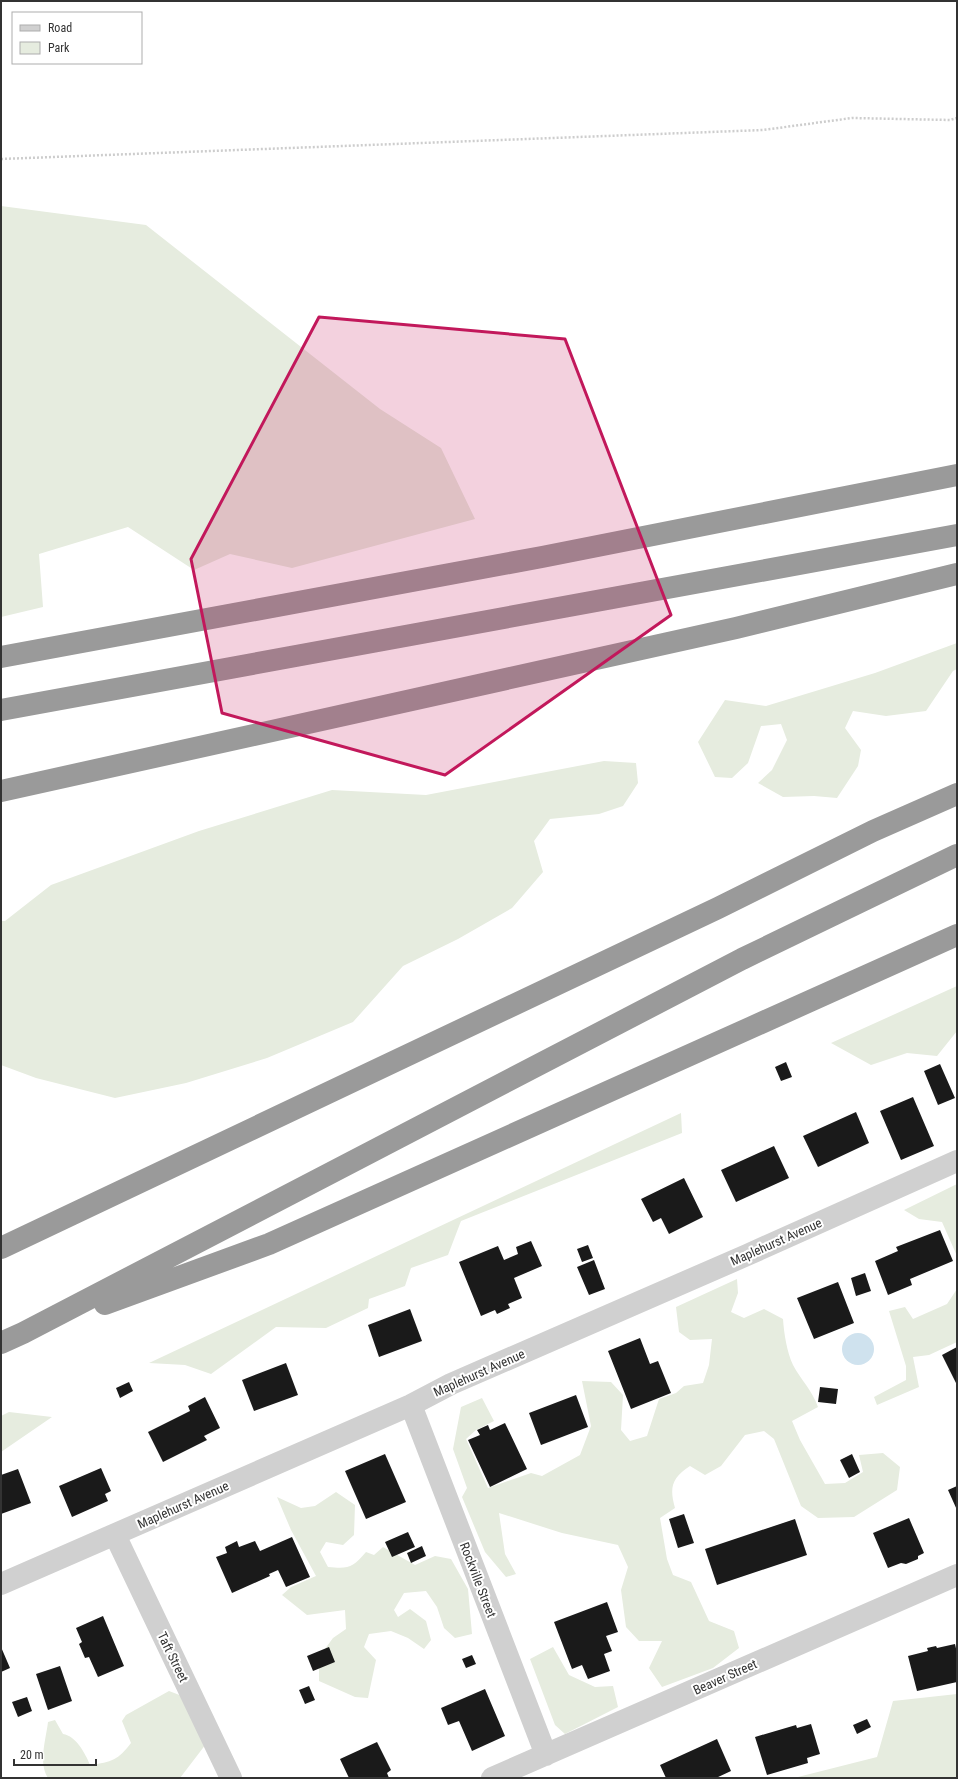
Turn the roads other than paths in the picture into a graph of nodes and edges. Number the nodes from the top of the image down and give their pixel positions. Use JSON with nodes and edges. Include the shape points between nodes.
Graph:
{"nodes":[{"id":1,"x":957,"y":475,"type":"edge"},
{"id":2,"x":957,"y":535,"type":"edge"},
{"id":3,"x":957,"y":574,"type":"edge"},
{"id":4,"x":1,"y":657,"type":"edge"},
{"id":5,"x":1,"y":710,"type":"edge"},
{"id":6,"x":1,"y":791,"type":"edge"},
{"id":7,"x":957,"y":794,"type":"edge"},
{"id":8,"x":957,"y":855,"type":"edge"},
{"id":9,"x":957,"y":934,"type":"edge"},
{"id":10,"x":957,"y":1161,"type":"edge"},
{"id":11,"x":1,"y":1248,"type":"edge"},
{"id":12,"x":23,"y":1333,"type":"junction"},
{"id":13,"x":1,"y":1343,"type":"edge"},
{"id":14,"x":411,"y":1405,"type":"junction"},
{"id":15,"x":115,"y":1535,"type":"junction"},
{"id":16,"x":957,"y":1575,"type":"edge"},
{"id":17,"x":1,"y":1584,"type":"edge"},
{"id":18,"x":546,"y":1755,"type":"junction"},
{"id":19,"x":231,"y":1778,"type":"edge"},
{"id":20,"x":492,"y":1778,"type":"edge"}],
"edges":[{"from":1,"to":4,"type":"highway","via":[[542,557]]},
{"from":2,"to":5,"type":"highway"},
{"from":3,"to":6,"type":"highway","via":[[729,630]]},
{"from":7,"to":11,"type":"highway","via":[[873,831],[711,911]]},
{"from":8,"to":12,"type":"highway","via":[[742,959]]},
{"from":9,"to":12,"type":"highway","via":[[269,1244]]},
{"from":10,"to":14,"type":"street","name":"Maplehurst Avenue","via":[[451,1384]]},
{"from":12,"to":13,"type":"highway"},
{"from":14,"to":15,"type":"street","name":"Maplehurst Avenue"},
{"from":14,"to":18,"type":"street","name":"Rockville Street"},
{"from":15,"to":17,"type":"street","name":"Maplehurst Avenue"},
{"from":15,"to":19,"type":"street","name":"Taft Street"},
{"from":16,"to":18,"type":"street","name":"Beaver Street"},
{"from":18,"to":20,"type":"street","name":"Beaver Street"}]}
